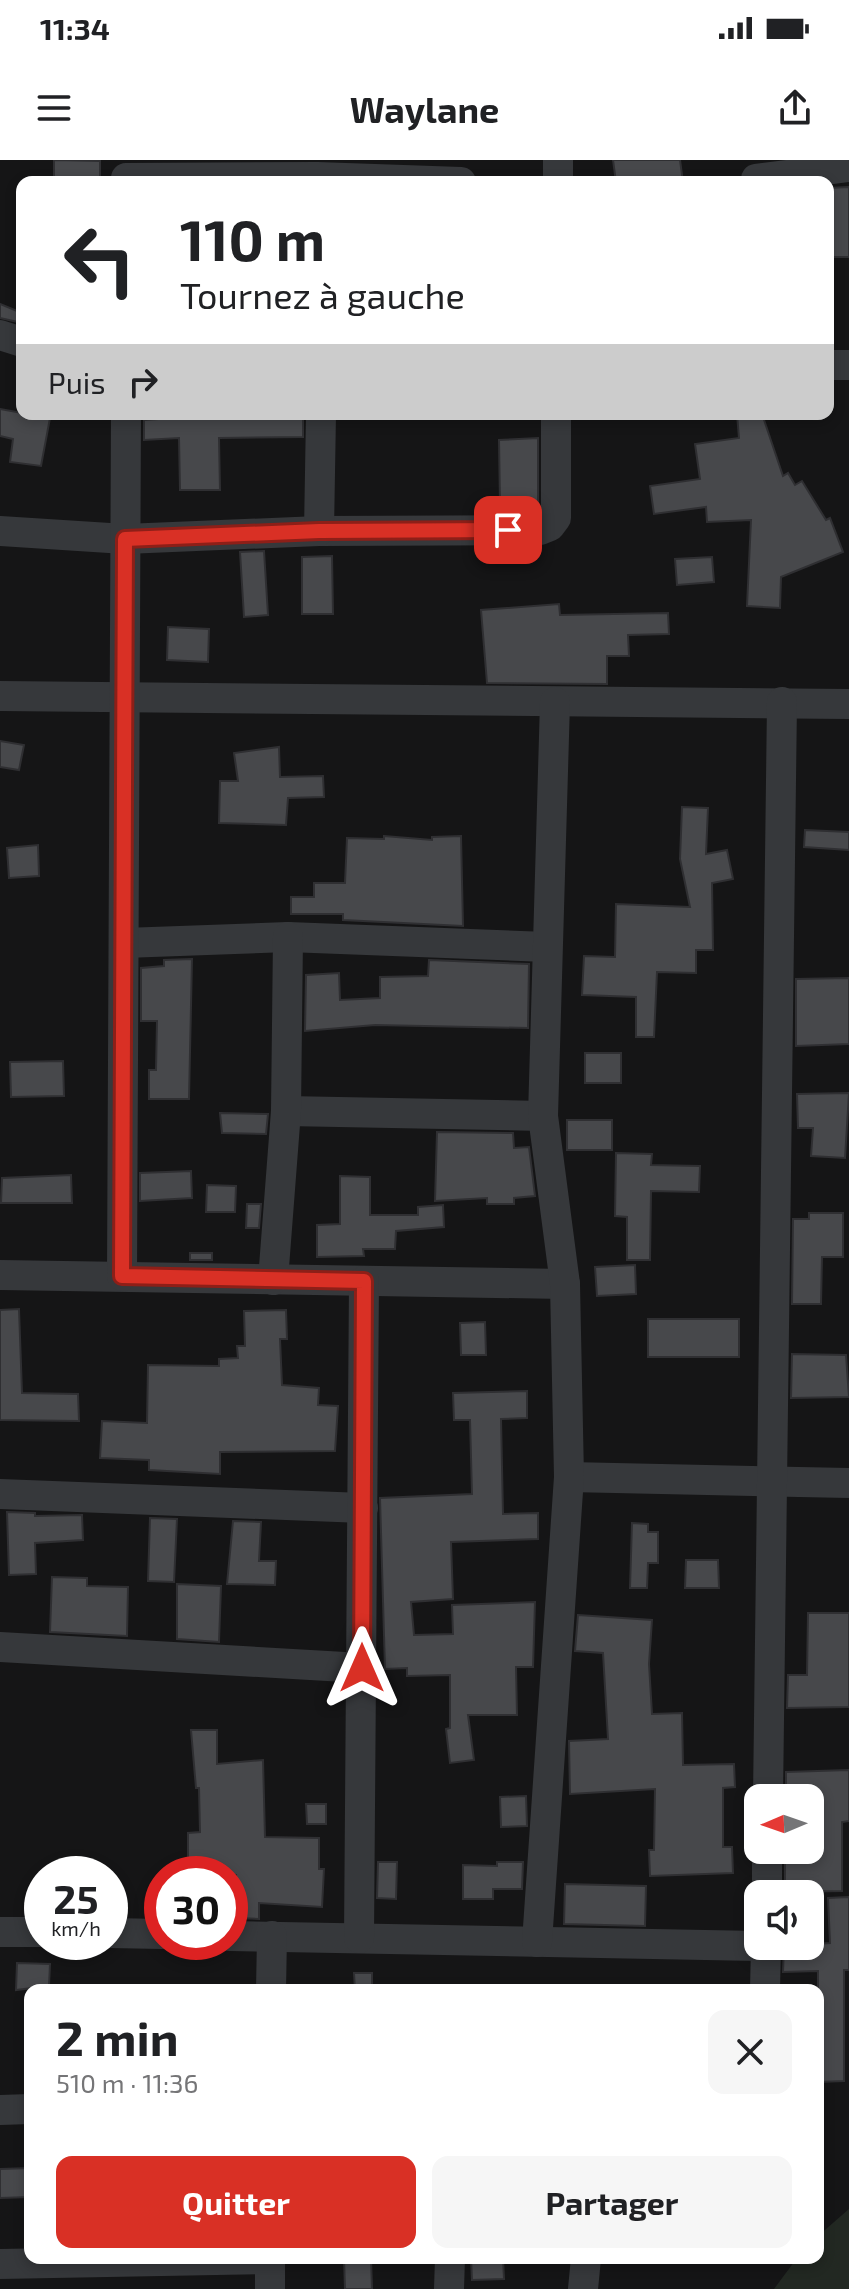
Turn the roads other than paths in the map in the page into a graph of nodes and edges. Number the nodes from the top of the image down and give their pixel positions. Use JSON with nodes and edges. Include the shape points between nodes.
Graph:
{"nodes":[{"id":1,"x":849,"y":167,"type":"edge"},
{"id":2,"x":126,"y":173,"type":"edge"},
{"id":3,"x":317,"y":173,"type":"edge"},
{"id":4,"x":757,"y":174,"type":"edge"},
{"id":5,"x":365,"y":176,"type":"edge"},
{"id":6,"x":126,"y":420,"type":"edge"},
{"id":7,"x":321,"y":420,"type":"edge"},
{"id":8,"x":556,"y":420,"type":"edge"},
{"id":9,"x":0,"y":531,"type":"edge"},
{"id":10,"x":319,"y":531,"type":"junction"},
{"id":11,"x":125,"y":539,"type":"junction"},
{"id":12,"x":0,"y":696,"type":"edge"},
{"id":13,"x":124,"y":697,"type":"junction"},
{"id":14,"x":555,"y":702,"type":"junction"},
{"id":15,"x":782,"y":702,"type":"junction"},
{"id":16,"x":849,"y":704,"type":"edge"},
{"id":17,"x":288,"y":937,"type":"junction"},
{"id":18,"x":124,"y":943,"type":"junction"},
{"id":19,"x":547,"y":947,"type":"junction"},
{"id":20,"x":286,"y":1111,"type":"junction"},
{"id":21,"x":543,"y":1116,"type":"junction"},
{"id":22,"x":0,"y":1275,"type":"edge"},
{"id":23,"x":122,"y":1276,"type":"junction"},
{"id":24,"x":273,"y":1280,"type":"junction"},
{"id":25,"x":364,"y":1281,"type":"junction"},
{"id":26,"x":565,"y":1284,"type":"junction"},
{"id":27,"x":569,"y":1477,"type":"junction"},
{"id":28,"x":772,"y":1481,"type":"junction"},
{"id":29,"x":849,"y":1483,"type":"edge"},
{"id":30,"x":0,"y":1494,"type":"edge"},
{"id":31,"x":363,"y":1508,"type":"junction"},
{"id":32,"x":0,"y":1647,"type":"edge"},
{"id":33,"x":362,"y":1668,"type":"junction"},
{"id":34,"x":768,"y":1784,"type":"edge"},
{"id":35,"x":0,"y":1932,"type":"edge"},
{"id":36,"x":24,"y":1932,"type":"edge"},
{"id":37,"x":248,"y":1936,"type":"edge"},
{"id":38,"x":272,"y":1936,"type":"junction"},
{"id":39,"x":359,"y":1938,"type":"junction"},
{"id":40,"x":537,"y":1942,"type":"junction"},
{"id":41,"x":744,"y":1946,"type":"edge"},
{"id":42,"x":766,"y":1960,"type":"edge"},
{"id":43,"x":271,"y":1984,"type":"edge"},
{"id":44,"x":765,"y":1984,"type":"edge"},
{"id":45,"x":24,"y":2109,"type":"edge"},
{"id":46,"x":0,"y":2110,"type":"edge"},
{"id":47,"x":24,"y":2263,"type":"edge"},
{"id":48,"x":0,"y":2264,"type":"edge"},
{"id":49,"x":270,"y":2264,"type":"edge"},
{"id":50,"x":450,"y":2264,"type":"edge"},
{"id":51,"x":585,"y":2264,"type":"edge"},
{"id":52,"x":270,"y":2289,"type":"edge"},
{"id":53,"x":449,"y":2289,"type":"edge"},
{"id":54,"x":583,"y":2289,"type":"edge"}],
"edges":[{"from":1,"to":4,"type":"street"},
{"from":2,"to":3,"type":"street"},
{"from":3,"to":5,"type":"street"},
{"from":6,"to":11,"type":"street"},
{"from":7,"to":10,"type":"street"},
{"from":8,"to":10,"type":"street","via":[[556,518],[550,526]]},
{"from":9,"to":11,"type":"street"},
{"from":10,"to":11,"type":"street"},
{"from":11,"to":13,"type":"street"},
{"from":12,"to":13,"type":"street"},
{"from":13,"to":14,"type":"street"},
{"from":13,"to":18,"type":"street"},
{"from":14,"to":15,"type":"street"},
{"from":14,"to":19,"type":"street"},
{"from":15,"to":16,"type":"street"},
{"from":15,"to":28,"type":"street"},
{"from":17,"to":18,"type":"street"},
{"from":17,"to":19,"type":"street"},
{"from":17,"to":20,"type":"street"},
{"from":18,"to":23,"type":"street"},
{"from":19,"to":21,"type":"street"},
{"from":20,"to":21,"type":"street"},
{"from":20,"to":24,"type":"street"},
{"from":21,"to":26,"type":"street"},
{"from":22,"to":23,"type":"street"},
{"from":23,"to":24,"type":"street"},
{"from":24,"to":25,"type":"street"},
{"from":25,"to":26,"type":"street"},
{"from":25,"to":31,"type":"street"},
{"from":26,"to":27,"type":"street"},
{"from":27,"to":28,"type":"street"},
{"from":27,"to":40,"type":"street"},
{"from":28,"to":29,"type":"street"},
{"from":28,"to":34,"type":"street"},
{"from":30,"to":31,"type":"street"},
{"from":31,"to":33,"type":"street"},
{"from":32,"to":33,"type":"street"},
{"from":33,"to":39,"type":"street"},
{"from":35,"to":36,"type":"street"},
{"from":37,"to":38,"type":"street"},
{"from":38,"to":39,"type":"street"},
{"from":38,"to":43,"type":"street"},
{"from":39,"to":40,"type":"street"},
{"from":40,"to":41,"type":"street"},
{"from":42,"to":44,"type":"street"},
{"from":45,"to":46,"type":"street"},
{"from":47,"to":48,"type":"street"},
{"from":49,"to":52,"type":"street"},
{"from":50,"to":53,"type":"street"},
{"from":51,"to":54,"type":"street"}]}
